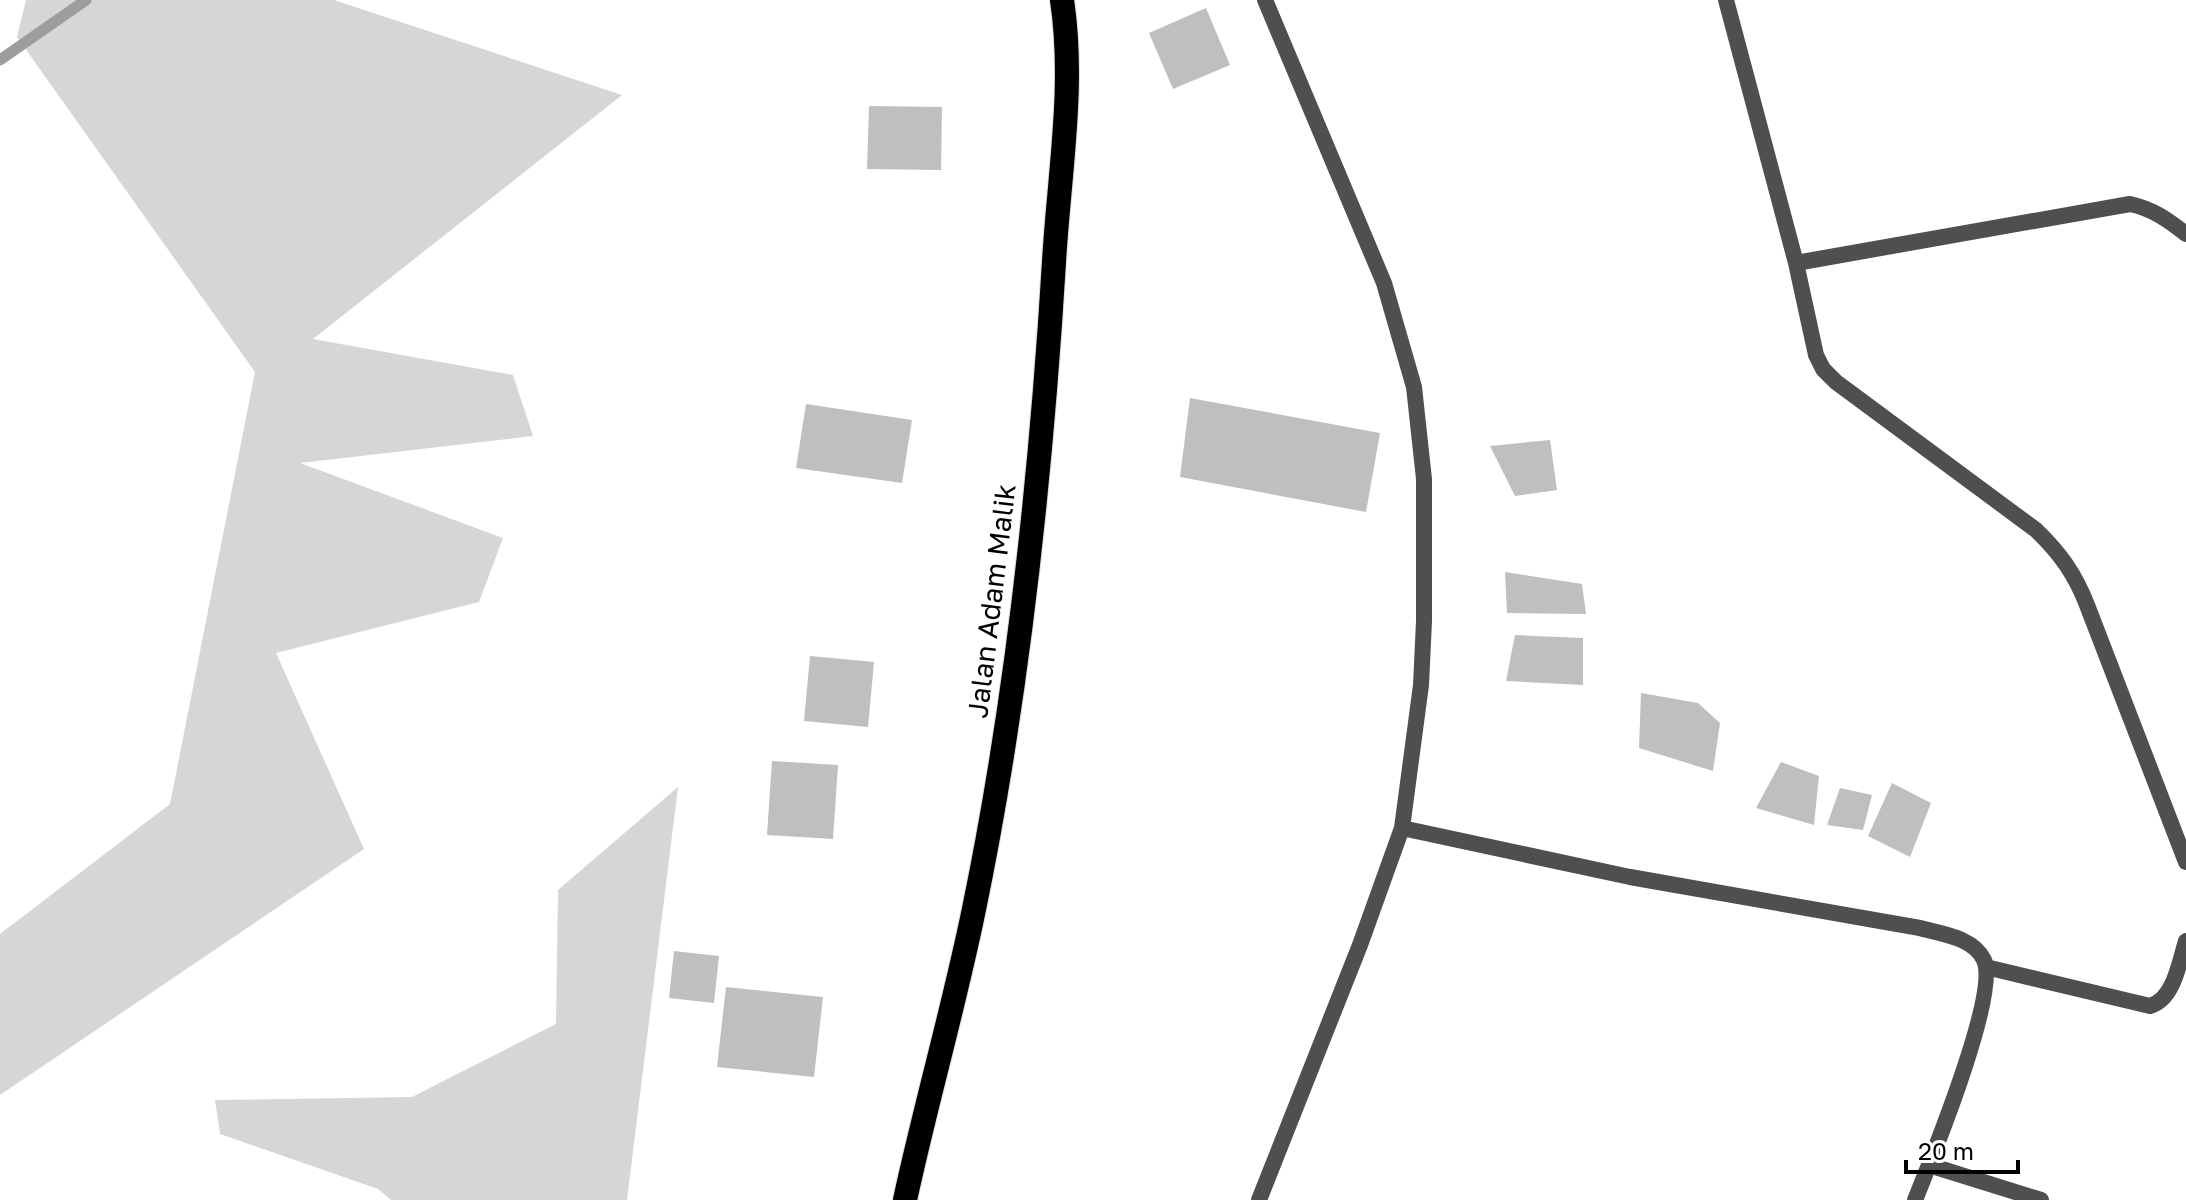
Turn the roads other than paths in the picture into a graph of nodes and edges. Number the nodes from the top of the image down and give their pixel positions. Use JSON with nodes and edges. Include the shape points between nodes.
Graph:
{"nodes":[{"id":1,"x":1062,"y":0,"type":"edge"},
{"id":2,"x":1265,"y":0,"type":"edge"},
{"id":3,"x":1726,"y":0,"type":"edge"},
{"id":4,"x":2186,"y":234,"type":"edge"},
{"id":5,"x":1796,"y":263,"type":"junction"},
{"id":6,"x":1402,"y":828,"type":"junction"},
{"id":7,"x":2186,"y":862,"type":"edge"},
{"id":8,"x":2186,"y":941,"type":"edge"},
{"id":9,"x":1986,"y":967,"type":"junction"},
{"id":10,"x":1929,"y":1165,"type":"junction"},
{"id":11,"x":905,"y":1200,"type":"edge"},
{"id":12,"x":1259,"y":1200,"type":"edge"},
{"id":13,"x":1915,"y":1200,"type":"edge"},
{"id":14,"x":2041,"y":1200,"type":"edge"}],
"edges":[{"from":1,"to":11,"type":"highway","name":"Jalan Adam Malik","via":[[1067,95],[1045,411],[1021,609],[974,909]]},
{"from":2,"to":6,"type":"street","via":[[1384,283],[1414,387],[1424,479],[1424,621]]},
{"from":3,"to":5,"type":"street"},
{"from":4,"to":5,"type":"street","via":[[2162,215],[2130,204]]},
{"from":5,"to":7,"type":"street","via":[[1823,369],[2036,530],[2075,576]]},
{"from":6,"to":9,"type":"street","via":[[1630,877],[1920,928],[1971,945]]},
{"from":6,"to":12,"type":"street"},
{"from":8,"to":9,"type":"street","via":[[2170,987],[2150,1006]]},
{"from":9,"to":10,"type":"street","via":[[1965,1069]]},
{"from":10,"to":13,"type":"street"},
{"from":10,"to":14,"type":"street"}]}
